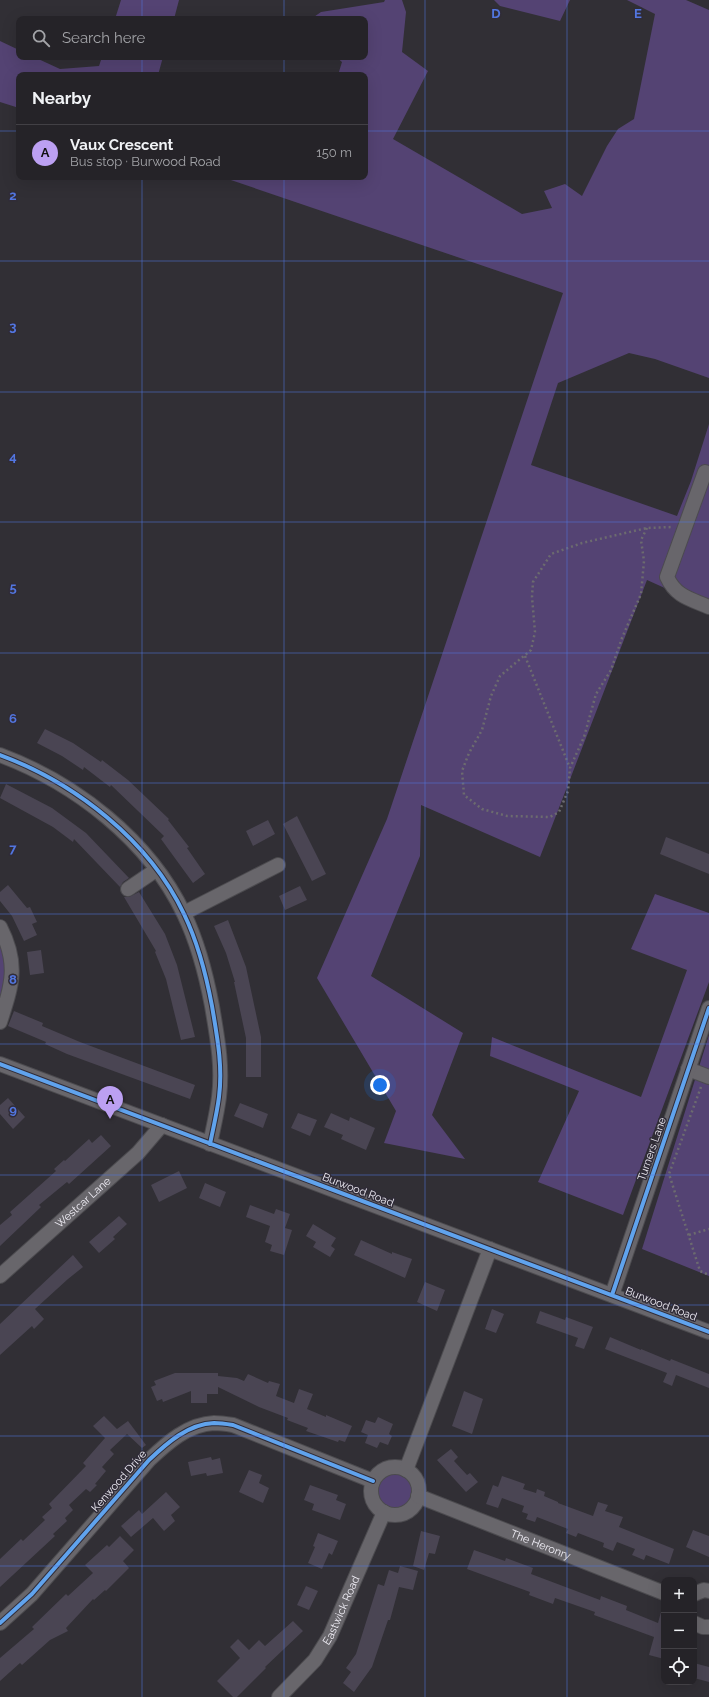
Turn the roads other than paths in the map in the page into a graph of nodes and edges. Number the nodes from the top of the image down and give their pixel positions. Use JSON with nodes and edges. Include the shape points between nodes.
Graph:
{"nodes":[{"id":1,"x":705,"y":472,"type":"dead end"},
{"id":2,"x":709,"y":607,"type":"edge"},
{"id":3,"x":1,"y":760,"type":"edge"},
{"id":4,"x":278,"y":865,"type":"dead end"},
{"id":5,"x":156,"y":870,"type":"junction"},
{"id":6,"x":128,"y":889,"type":"dead end"},
{"id":7,"x":184,"y":913,"type":"junction"},
{"id":8,"x":0,"y":927,"type":"edge"},
{"id":9,"x":709,"y":1008,"type":"edge"},
{"id":10,"x":0,"y":1022,"type":"edge"},
{"id":11,"x":0,"y":1064,"type":"edge"},
{"id":12,"x":688,"y":1069,"type":"junction"},
{"id":13,"x":707,"y":1076,"type":"edge"},
{"id":14,"x":162,"y":1125,"type":"junction"},
{"id":15,"x":210,"y":1144,"type":"junction"},
{"id":16,"x":490,"y":1249,"type":"junction"},
{"id":17,"x":0,"y":1276,"type":"edge"},
{"id":18,"x":612,"y":1295,"type":"junction"},
{"id":19,"x":709,"y":1332,"type":"edge"},
{"id":20,"x":406,"y":1470,"type":"junction"},
{"id":21,"x":373,"y":1481,"type":"junction"},
{"id":22,"x":418,"y":1496,"type":"junction"},
{"id":23,"x":384,"y":1512,"type":"junction"},
{"id":24,"x":709,"y":1591,"type":"edge"},
{"id":25,"x":661,"y":1592,"type":"edge"},
{"id":26,"x":697,"y":1593,"type":"edge"},
{"id":27,"x":0,"y":1623,"type":"edge"},
{"id":28,"x":697,"y":1624,"type":"edge"},
{"id":29,"x":709,"y":1626,"type":"edge"},
{"id":30,"x":279,"y":1697,"type":"edge"}],
"edges":[{"from":1,"to":2,"type":"street","via":[[667,577],[679,594]]},
{"from":3,"to":5,"type":"street","via":[[46,776],[91,805],[118,826]]},
{"from":4,"to":7,"type":"street"},
{"from":5,"to":6,"type":"street"},
{"from":5,"to":7,"type":"street"},
{"from":7,"to":15,"type":"street","via":[[205,970],[219,1048],[219,1096]]},
{"from":8,"to":10,"type":"street","via":[[10,952],[12,979]]},
{"from":9,"to":12,"type":"street","name":"Turners Lane"},
{"from":11,"to":14,"type":"street","name":"Burwood Road"},
{"from":12,"to":13,"type":"street"},
{"from":12,"to":18,"type":"street","name":"Turners Lane"},
{"from":14,"to":15,"type":"street","name":"Burwood Road"},
{"from":14,"to":17,"type":"street","name":"Westcar Lane","via":[[138,1153]]},
{"from":15,"to":16,"type":"street","name":"Burwood Road"},
{"from":16,"to":18,"type":"street","name":"Burwood Road"},
{"from":16,"to":20,"type":"street"},
{"from":18,"to":19,"type":"street","name":"Burwood Road"},
{"from":20,"to":21,"type":"street","via":[[386,1468]]},
{"from":20,"to":22,"type":"street","via":[[416,1479]]},
{"from":21,"to":23,"type":"street","via":[[373,1502]]},
{"from":21,"to":27,"type":"street","name":"Kenwood Drive","via":[[233,1425],[214,1423],[198,1427],[180,1434],[163,1446],[32,1594]]},
{"from":22,"to":23,"type":"street","via":[[414,1505],[403,1514]]},
{"from":22,"to":25,"type":"street","name":"The Heronry"},
{"from":23,"to":30,"type":"street","name":"Eastwick Road","via":[[330,1636],[315,1660]]},
{"from":24,"to":26,"type":"street"},
{"from":28,"to":29,"type":"street"}]}
